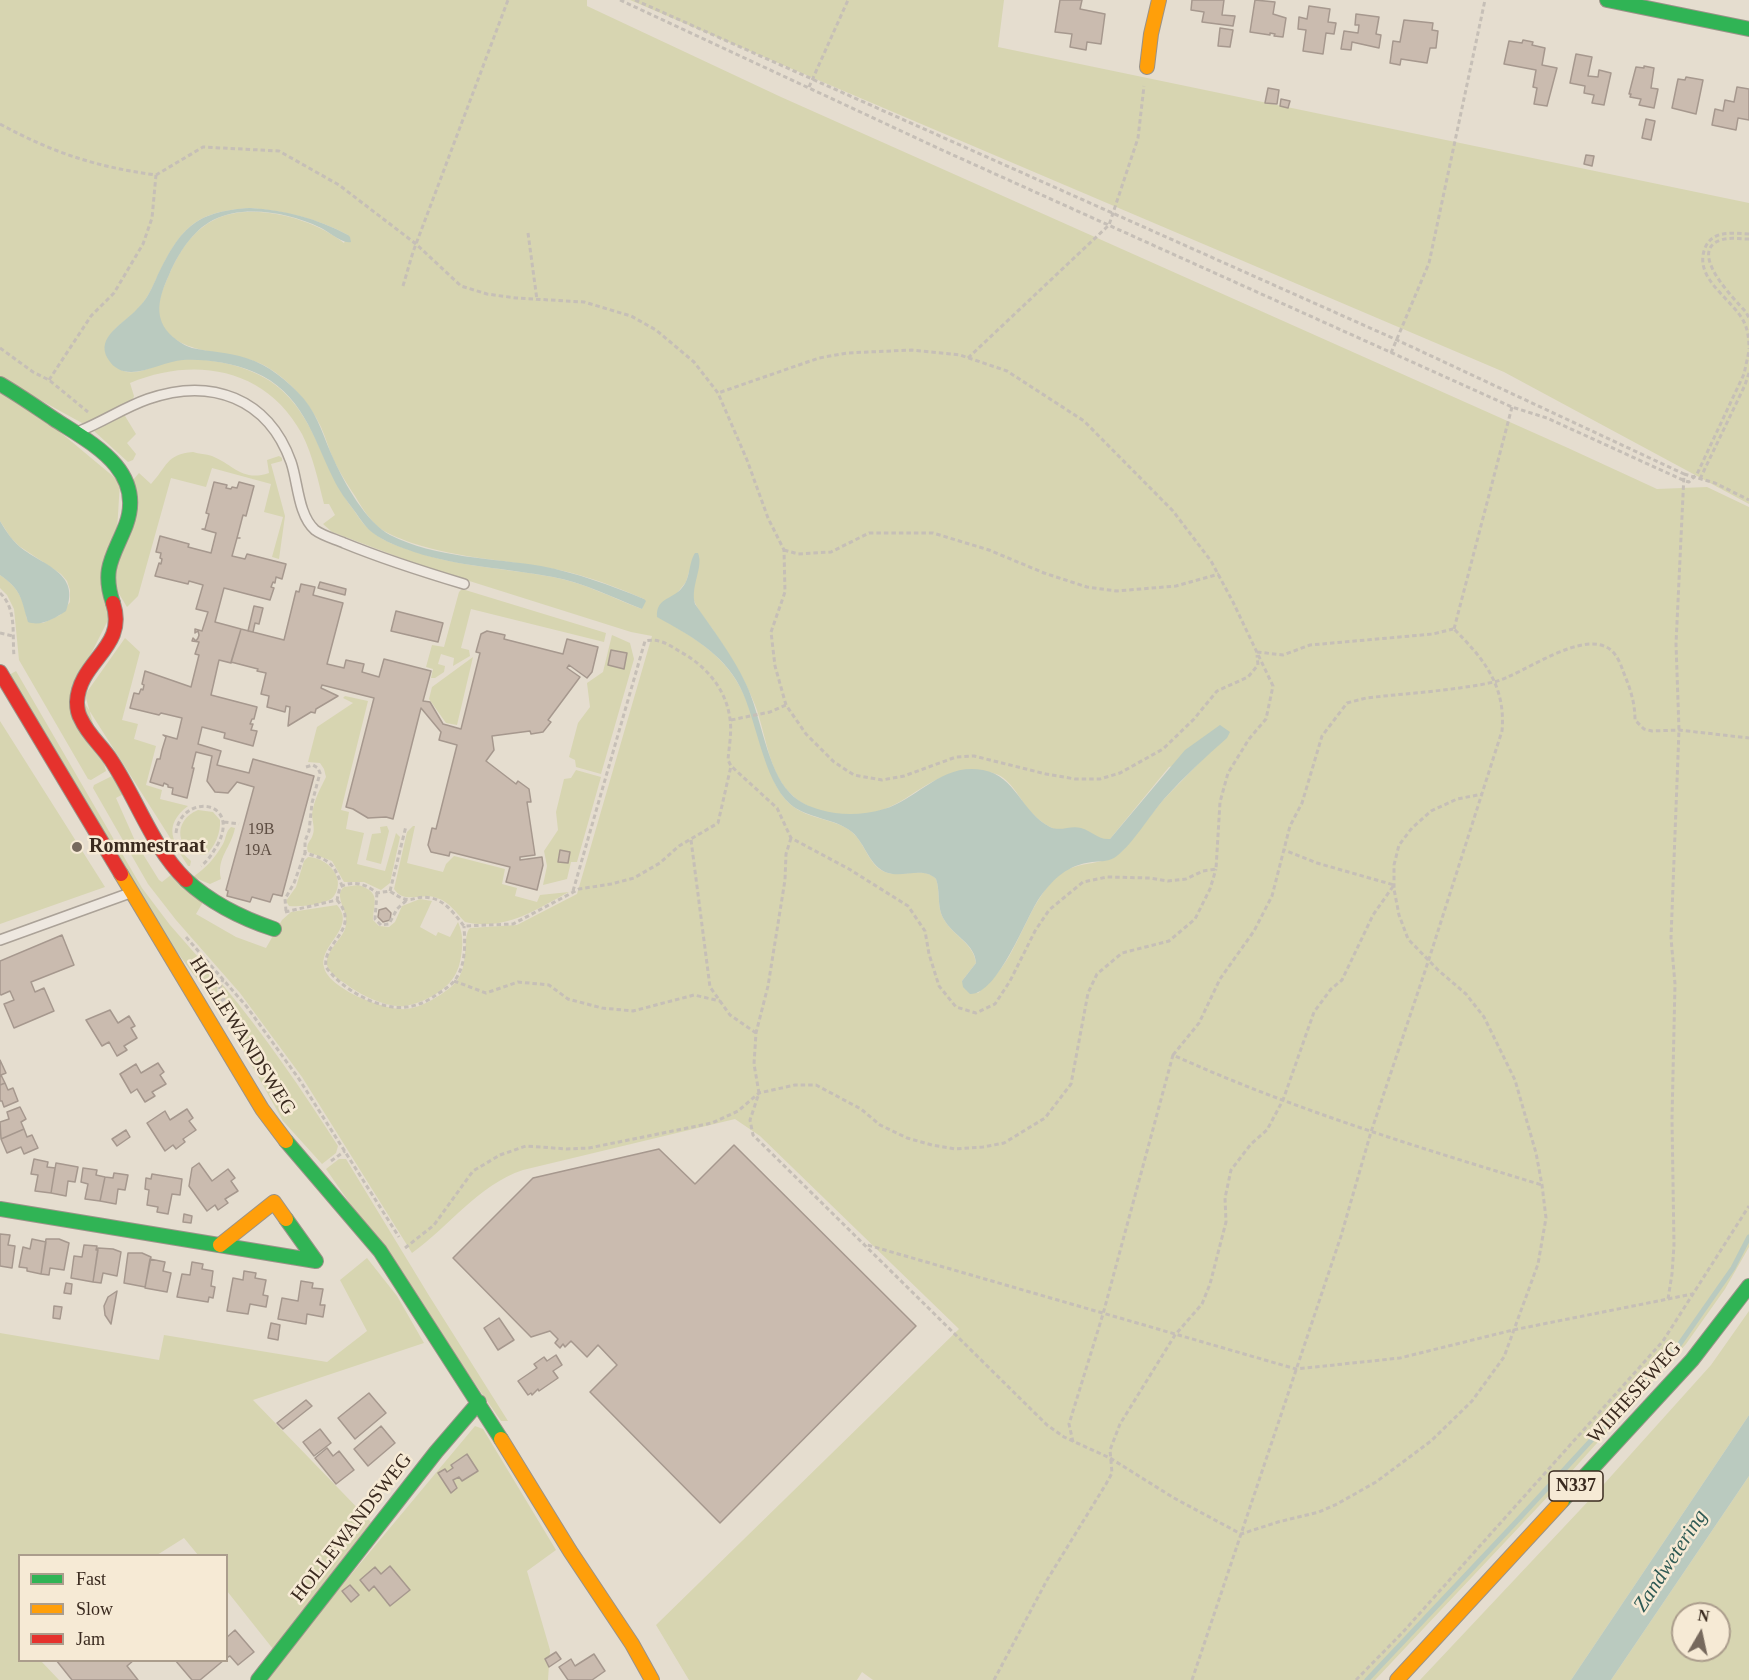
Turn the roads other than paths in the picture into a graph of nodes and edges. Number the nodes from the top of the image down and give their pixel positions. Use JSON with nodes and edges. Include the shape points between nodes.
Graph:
{"nodes":[{"id":1,"x":1160,"y":0,"type":"edge"},
{"id":2,"x":1610,"y":0,"type":"edge"},
{"id":3,"x":1749,"y":28,"type":"edge"},
{"id":4,"x":1147,"y":67,"type":"road end"},
{"id":5,"x":0,"y":384,"type":"edge"},
{"id":6,"x":77,"y":432,"type":"junction"},
{"id":7,"x":464,"y":584,"type":"dead end"},
{"id":8,"x":0,"y":672,"type":"edge"},
{"id":9,"x":131,"y":892,"type":"junction"},
{"id":10,"x":274,"y":929,"type":"road end"},
{"id":11,"x":0,"y":940,"type":"edge"},
{"id":12,"x":0,"y":1209,"type":"edge"},
{"id":13,"x":220,"y":1245,"type":"junction"},
{"id":14,"x":1749,"y":1286,"type":"edge"},
{"id":15,"x":479,"y":1402,"type":"junction"},
{"id":16,"x":258,"y":1680,"type":"edge"},
{"id":17,"x":652,"y":1680,"type":"edge"},
{"id":18,"x":1397,"y":1680,"type":"edge"}],
"edges":[{"from":1,"to":4,"type":"street"},
{"from":2,"to":3,"type":"street"},
{"from":5,"to":6,"type":"street"},
{"from":6,"to":7,"type":"lane","via":[[136,403],[168,393],[201,391],[239,399],[258,412],[279,437],[313,528],[359,549]]},
{"from":6,"to":10,"type":"street","via":[[95,444],[118,469],[131,502],[128,522],[107,575],[117,611],[116,627],[81,687],[77,699],[79,715],[117,769],[176,870],[222,908]]},
{"from":8,"to":9,"type":"street","name":"HOLLEWANDSWEG"},
{"from":9,"to":11,"type":"lane"},
{"from":9,"to":15,"type":"street","name":"HOLLEWANDSWEG","via":[[262,1109],[380,1251]]},
{"from":12,"to":13,"type":"street"},
{"from":13,"to":13,"type":"street","via":[[274,1202],[316,1261],[231,1247]]},
{"from":14,"to":18,"type":"street","name":"WIJHESEWEG","number":"N337","via":[[1692,1360]]},
{"from":15,"to":16,"type":"street","name":"HOLLEWANDSWEG"},
{"from":15,"to":17,"type":"street","name":"HOLLEWANDSWEG"}]}
